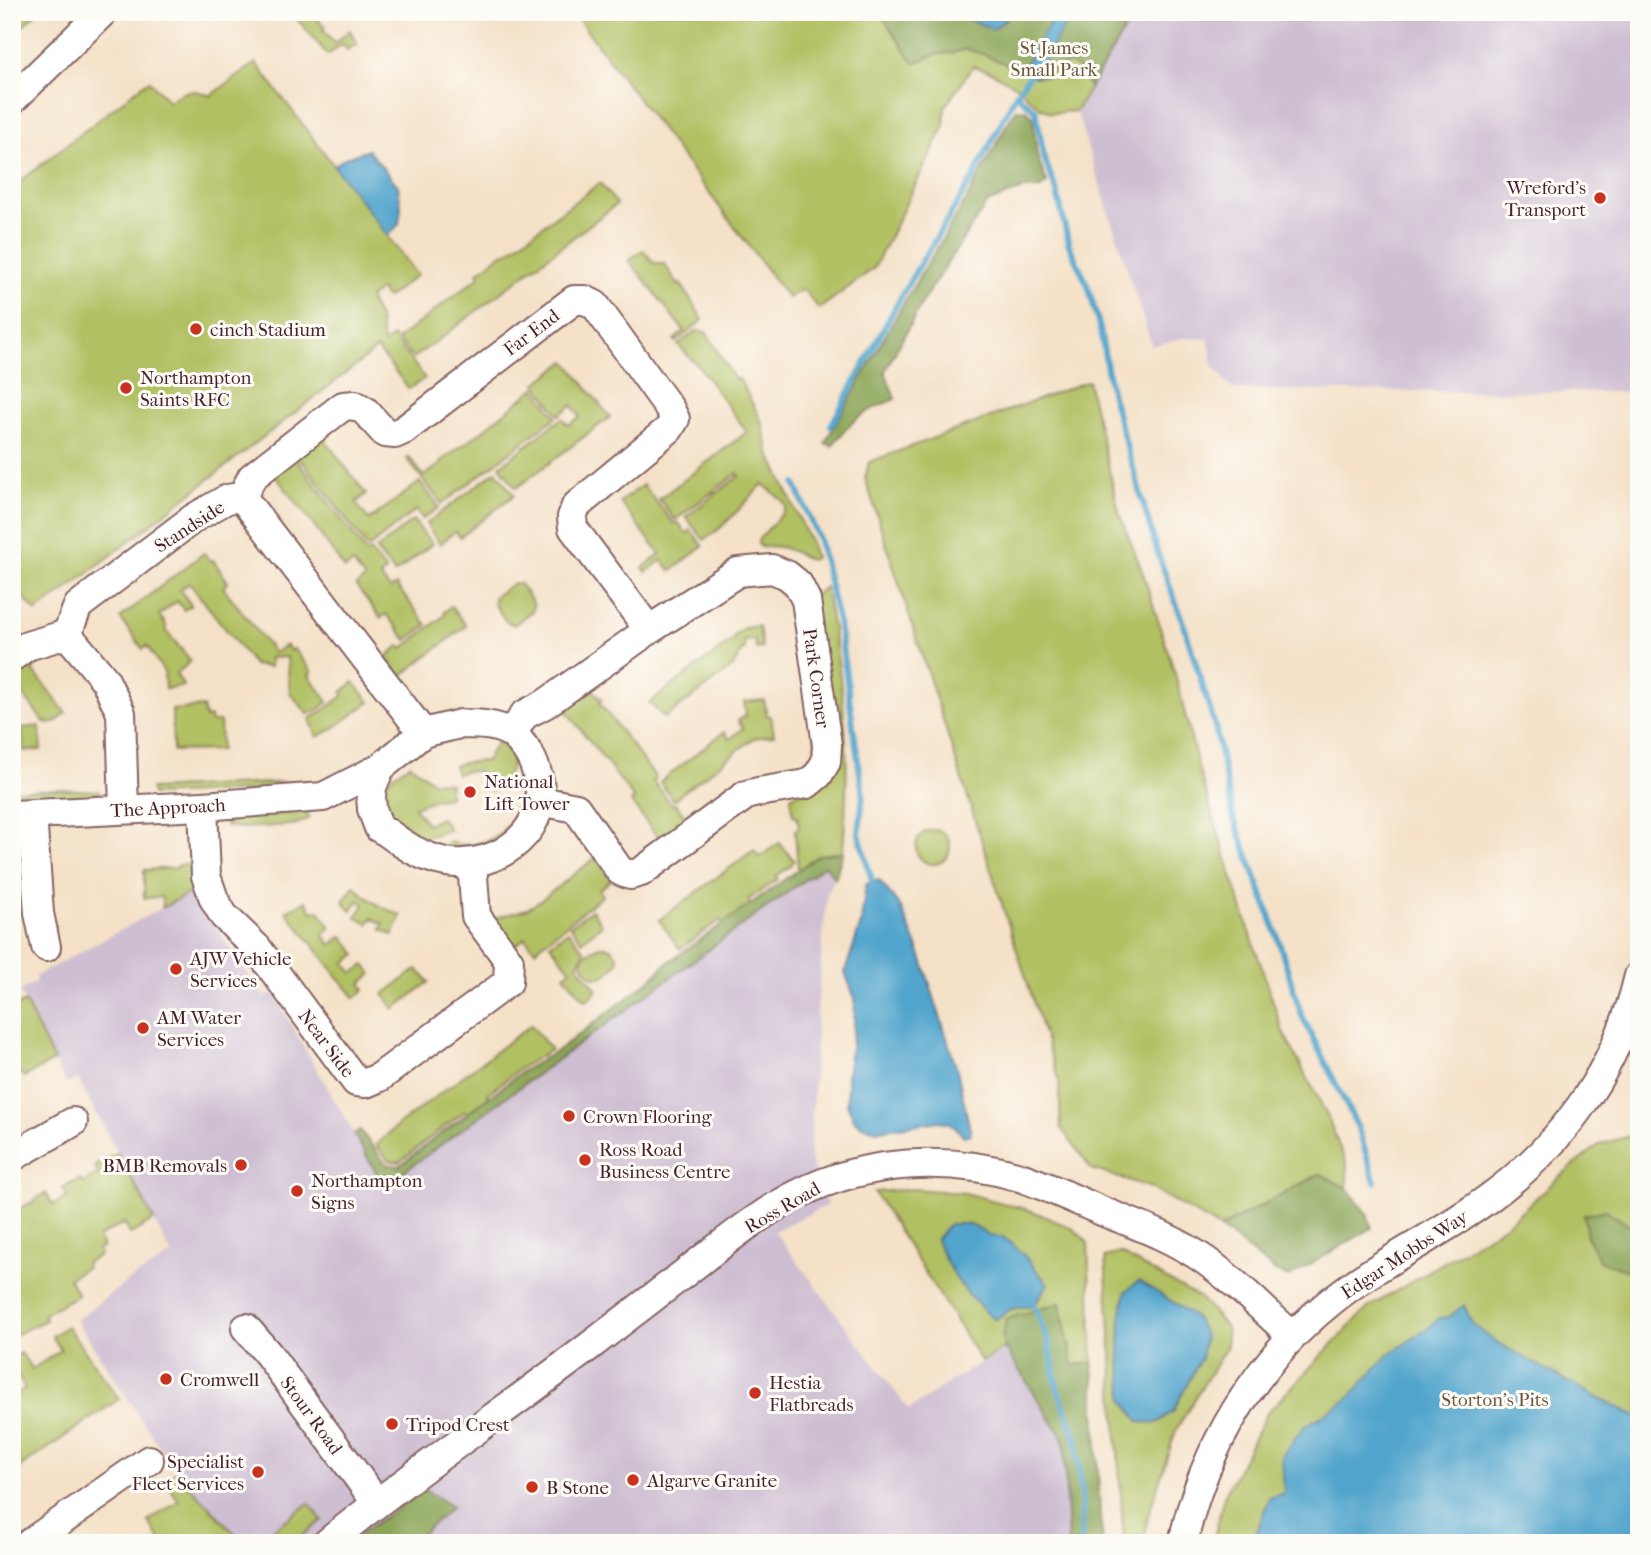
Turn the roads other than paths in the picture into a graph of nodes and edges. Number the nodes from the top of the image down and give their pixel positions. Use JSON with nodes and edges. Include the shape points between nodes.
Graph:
{"nodes":[{"id":1,"x":103,"y":12,"type":"edge"},
{"id":2,"x":12,"y":100,"type":"edge"},
{"id":3,"x":242,"y":497,"type":"junction"},
{"id":4,"x":649,"y":630,"type":"junction"},
{"id":5,"x":67,"y":634,"type":"junction"},
{"id":6,"x":12,"y":657,"type":"edge"},
{"id":7,"x":423,"y":733,"type":"junction"},
{"id":8,"x":512,"y":734,"type":"junction"},
{"id":9,"x":380,"y":768,"type":"junction"},
{"id":10,"x":327,"y":796,"type":"junction"},
{"id":11,"x":540,"y":801,"type":"junction"},
{"id":12,"x":203,"y":806,"type":"junction"},
{"id":13,"x":124,"y":809,"type":"junction"},
{"id":14,"x":22,"y":815,"type":"edge"},
{"id":15,"x":379,"y":828,"type":"junction"},
{"id":16,"x":472,"y":863,"type":"junction"},
{"id":17,"x":46,"y":947,"type":"dead end"},
{"id":18,"x":1639,"y":976,"type":"edge"},
{"id":19,"x":73,"y":1122,"type":"dead end"},
{"id":20,"x":12,"y":1157,"type":"edge"},
{"id":21,"x":246,"y":1328,"type":"dead end"},
{"id":22,"x":1292,"y":1336,"type":"junction"},
{"id":23,"x":149,"y":1460,"type":"dead end"},
{"id":24,"x":376,"y":1503,"type":"junction"},
{"id":25,"x":30,"y":1543,"type":"edge"},
{"id":26,"x":327,"y":1543,"type":"edge"},
{"id":27,"x":1183,"y":1543,"type":"edge"}],
"edges":[{"from":1,"to":2,"type":"street"},
{"from":3,"to":4,"type":"street","name":"Far End","via":[[252,477],[343,406],[355,405],[385,433],[395,434],[574,300],[585,299],[595,305],[675,419],[669,429],[576,506],[572,517],[573,528]]},
{"from":3,"to":5,"type":"street","name":"Standside","via":[[227,499],[194,518],[78,606]]},
{"from":3,"to":7,"type":"street","name":"Standside"},
{"from":4,"to":8,"type":"street","name":"Park Corner","via":[[524,715]]},
{"from":4,"to":11,"type":"street","name":"Park Corner","via":[[738,572],[772,569],[787,575],[806,600],[827,745],[826,762],[818,775],[807,784],[746,795],[631,875],[620,871],[576,808]]},
{"from":5,"to":6,"type":"street","via":[[27,646]]},
{"from":5,"to":13,"type":"street","via":[[105,680],[121,713]]},
{"from":7,"to":8,"type":"street","via":[[470,724]]},
{"from":7,"to":9,"type":"street"},
{"from":8,"to":11,"type":"street","via":[[533,760]]},
{"from":9,"to":10,"type":"street","name":"The Approach"},
{"from":9,"to":15,"type":"street","via":[[371,796]]},
{"from":10,"to":12,"type":"street","name":"The Approach"},
{"from":10,"to":15,"type":"street","name":"The Approach"},
{"from":11,"to":16,"type":"street","via":[[535,819],[515,844]]},
{"from":12,"to":13,"type":"street","name":"The Approach"},
{"from":12,"to":16,"type":"street","name":"Near Side","via":[[206,876],[214,899],[224,916],[257,948],[356,1082],[380,1077],[508,982],[509,961],[476,916]]},
{"from":13,"to":14,"type":"street","name":"The Approach"},
{"from":14,"to":17,"type":"street"},
{"from":15,"to":16,"type":"street","via":[[424,856]]},
{"from":18,"to":22,"type":"street","name":"Edgar Mobbs Way","via":[[1604,1069],[1572,1119],[1538,1157],[1474,1209],[1330,1301]]},
{"from":19,"to":20,"type":"street"},
{"from":21,"to":24,"type":"street","name":"Stour Road"},
{"from":22,"to":24,"type":"street","name":"Ross Road","via":[[1206,1261],[1140,1226],[1000,1172],[942,1164],[884,1166],[821,1184],[752,1222]]},
{"from":22,"to":27,"type":"street","name":"Edgar Mobbs Way","via":[[1227,1427],[1198,1491]]},
{"from":23,"to":25,"type":"street"},
{"from":24,"to":26,"type":"street","name":"Ross Road"}]}
